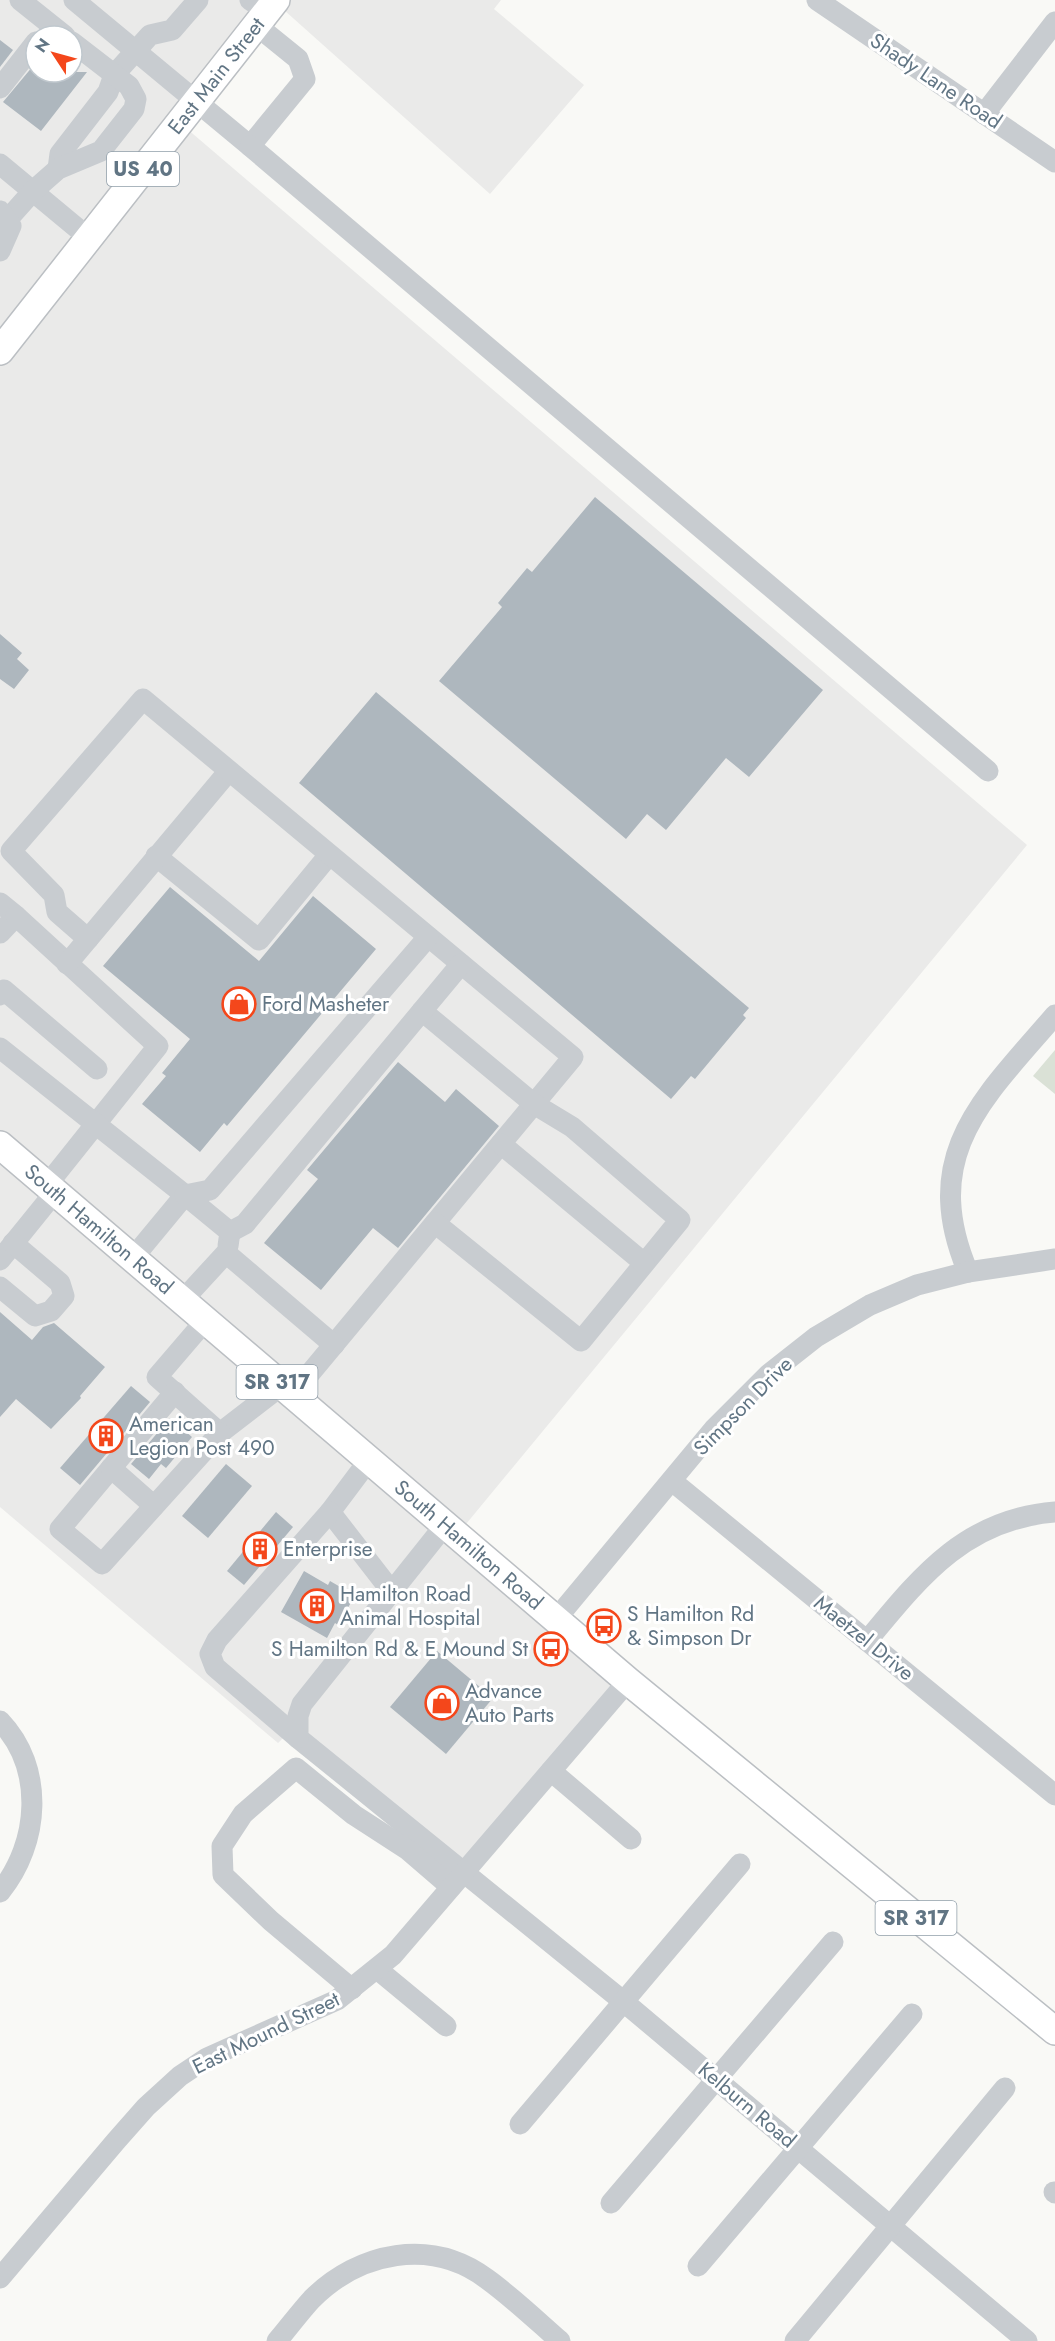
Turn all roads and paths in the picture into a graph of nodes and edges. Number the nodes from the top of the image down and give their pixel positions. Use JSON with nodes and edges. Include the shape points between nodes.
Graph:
{"nodes":[{"id":1,"x":20,"y":0,"type":"edge"},
{"id":2,"x":74,"y":0,"type":"edge"},
{"id":3,"x":198,"y":0,"type":"edge"},
{"id":4,"x":818,"y":0,"type":"edge"},
{"id":5,"x":262,"y":9,"type":"edge"},
{"id":6,"x":1055,"y":22,"type":"edge"},
{"id":7,"x":44,"y":24,"type":"edge"},
{"id":8,"x":84,"y":51,"type":"edge"},
{"id":9,"x":135,"y":51,"type":"junction"},
{"id":10,"x":24,"y":57,"type":"edge"},
{"id":11,"x":114,"y":75,"type":"junction"},
{"id":12,"x":0,"y":88,"type":"edge"},
{"id":13,"x":197,"y":100,"type":"junction"},
{"id":14,"x":984,"y":114,"type":"junction"},
{"id":15,"x":250,"y":146,"type":"junction"},
{"id":16,"x":1055,"y":162,"type":"edge"},
{"id":17,"x":0,"y":164,"type":"edge"},
{"id":18,"x":58,"y":169,"type":"junction"},
{"id":19,"x":33,"y":191,"type":"junction"},
{"id":20,"x":4,"y":215,"type":"edge"},
{"id":21,"x":89,"y":238,"type":"junction"},
{"id":22,"x":0,"y":251,"type":"edge"},
{"id":23,"x":0,"y":351,"type":"edge"},
{"id":24,"x":988,"y":771,"type":"dead end"},
{"id":25,"x":228,"y":772,"type":"junction"},
{"id":26,"x":329,"y":855,"type":"junction"},
{"id":27,"x":156,"y":856,"type":"junction"},
{"id":28,"x":8,"y":910,"type":"edge"},
{"id":29,"x":0,"y":933,"type":"edge"},
{"id":30,"x":428,"y":937,"type":"junction"},
{"id":31,"x":88,"y":939,"type":"junction"},
{"id":32,"x":67,"y":963,"type":"junction"},
{"id":33,"x":461,"y":964,"type":"junction"},
{"id":34,"x":0,"y":995,"type":"edge"},
{"id":35,"x":422,"y":1011,"type":"junction"},
{"id":36,"x":1055,"y":1015,"type":"edge"},
{"id":37,"x":0,"y":1048,"type":"edge"},
{"id":38,"x":97,"y":1068,"type":"dead end"},
{"id":39,"x":534,"y":1104,"type":"junction"},
{"id":40,"x":95,"y":1125,"type":"junction"},
{"id":41,"x":501,"y":1144,"type":"junction"},
{"id":42,"x":1,"y":1147,"type":"edge"},
{"id":43,"x":51,"y":1189,"type":"junction"},
{"id":44,"x":185,"y":1195,"type":"junction"},
{"id":45,"x":435,"y":1223,"type":"junction"},
{"id":46,"x":230,"y":1232,"type":"junction"},
{"id":47,"x":14,"y":1243,"type":"junction"},
{"id":48,"x":226,"y":1253,"type":"junction"},
{"id":49,"x":132,"y":1259,"type":"junction"},
{"id":50,"x":1055,"y":1259,"type":"edge"},
{"id":51,"x":0,"y":1260,"type":"edge"},
{"id":52,"x":644,"y":1263,"type":"junction"},
{"id":53,"x":968,"y":1272,"type":"junction"},
{"id":54,"x":0,"y":1287,"type":"edge"},
{"id":55,"x":182,"y":1300,"type":"junction"},
{"id":56,"x":206,"y":1321,"type":"junction"},
{"id":57,"x":334,"y":1345,"type":"junction"},
{"id":58,"x":287,"y":1390,"type":"junction"},
{"id":59,"x":175,"y":1392,"type":"junction"},
{"id":60,"x":220,"y":1433,"type":"junction"},
{"id":61,"x":369,"y":1460,"type":"junction"},
{"id":62,"x":111,"y":1468,"type":"junction"},
{"id":63,"x":672,"y":1481,"type":"junction"},
{"id":64,"x":154,"y":1506,"type":"junction"},
{"id":65,"x":330,"y":1512,"type":"junction"},
{"id":66,"x":1055,"y":1512,"type":"edge"},
{"id":67,"x":445,"y":1525,"type":"junction"},
{"id":68,"x":392,"y":1592,"type":"junction"},
{"id":69,"x":555,"y":1619,"type":"junction"},
{"id":70,"x":867,"y":1641,"type":"junction"},
{"id":71,"x":628,"y":1682,"type":"junction"},
{"id":72,"x":0,"y":1721,"type":"edge"},
{"id":73,"x":298,"y":1738,"type":"junction"},
{"id":74,"x":551,"y":1771,"type":"junction"},
{"id":75,"x":1055,"y":1795,"type":"edge"},
{"id":76,"x":631,"y":1839,"type":"dead end"},
{"id":77,"x":740,"y":1864,"type":"dead end"},
{"id":78,"x":465,"y":1871,"type":"junction"},
{"id":79,"x":451,"y":1887,"type":"junction"},
{"id":80,"x":0,"y":1892,"type":"edge"},
{"id":81,"x":833,"y":1942,"type":"dead end"},
{"id":82,"x":377,"y":1969,"type":"junction"},
{"id":83,"x":352,"y":1989,"type":"junction"},
{"id":84,"x":624,"y":2002,"type":"junction"},
{"id":85,"x":912,"y":2014,"type":"dead end"},
{"id":86,"x":446,"y":2026,"type":"dead end"},
{"id":87,"x":1055,"y":2031,"type":"edge"},
{"id":88,"x":715,"y":2078,"type":"junction"},
{"id":89,"x":1005,"y":2088,"type":"dead end"},
{"id":90,"x":520,"y":2124,"type":"dead end"},
{"id":91,"x":797,"y":2147,"type":"junction"},
{"id":92,"x":611,"y":2203,"type":"dead end"},
{"id":93,"x":890,"y":2226,"type":"junction"},
{"id":94,"x":698,"y":2266,"type":"dead end"},
{"id":95,"x":0,"y":2278,"type":"edge"},
{"id":96,"x":277,"y":2341,"type":"edge"},
{"id":97,"x":560,"y":2341,"type":"edge"},
{"id":98,"x":795,"y":2341,"type":"edge"},
{"id":99,"x":1027,"y":2341,"type":"edge"}],
"edges":[{"from":1,"to":7,"type":"street"},
{"from":2,"to":9,"type":"street"},
{"from":3,"to":9,"type":"street","via":[[172,30],[150,35]]},
{"from":4,"to":14,"type":"street","name":"Shady Lane Road"},
{"from":5,"to":13,"type":"main road","name":"East Main Street","number":"US 40"},
{"from":5,"to":15,"type":"street","via":[[298,59],[305,79]]},
{"from":6,"to":14,"type":"street"},
{"from":8,"to":11,"type":"street"},
{"from":9,"to":11,"type":"street"},
{"from":9,"to":13,"type":"street"},
{"from":10,"to":12,"type":"street"},
{"from":11,"to":18,"type":"street","via":[[108,92],[60,154]]},
{"from":11,"to":18,"type":"street","via":[[134,93],[134,109],[101,151]]},
{"from":13,"to":15,"type":"street"},
{"from":13,"to":21,"type":"main road","name":"East Main Street","number":"US 40"},
{"from":14,"to":16,"type":"street","name":"Shady Lane Road"},
{"from":15,"to":24,"type":"street"},
{"from":17,"to":19,"type":"street"},
{"from":18,"to":19,"type":"street"},
{"from":19,"to":20,"type":"street"},
{"from":19,"to":21,"type":"street"},
{"from":20,"to":22,"type":"street","via":[[11,226]]},
{"from":21,"to":23,"type":"main road","name":"East Main Street","number":"US 40"},
{"from":25,"to":26,"type":"street"},
{"from":25,"to":27,"type":"street"},
{"from":25,"to":31,"type":"street","via":[[144,699],[11,851],[54,895],[57,912]]},
{"from":26,"to":27,"type":"street","via":[[259,940]]},
{"from":26,"to":30,"type":"street"},
{"from":27,"to":31,"type":"street"},
{"from":28,"to":29,"type":"street"},
{"from":28,"to":32,"type":"street"},
{"from":30,"to":33,"type":"street"},
{"from":30,"to":44,"type":"street","via":[[210,1190]]},
{"from":31,"to":32,"type":"street"},
{"from":32,"to":40,"type":"street","via":[[158,1046]]},
{"from":33,"to":35,"type":"street"},
{"from":33,"to":39,"type":"street","via":[[573,1056]]},
{"from":34,"to":38,"type":"street","via":[[4,990]]},
{"from":35,"to":39,"type":"street"},
{"from":35,"to":46,"type":"street","via":[[245,1224]]},
{"from":36,"to":53,"type":"street","via":[[972,1115],[955,1155],[951,1215]]},
{"from":37,"to":40,"type":"street"},
{"from":39,"to":41,"type":"street"},
{"from":39,"to":52,"type":"street","via":[[572,1127],[680,1220]]},
{"from":40,"to":43,"type":"street"},
{"from":40,"to":44,"type":"street"},
{"from":41,"to":45,"type":"street"},
{"from":41,"to":52,"type":"street"},
{"from":42,"to":43,"type":"main road","name":"South Hamilton Road","number":"SR 317"},
{"from":43,"to":47,"type":"street"},
{"from":43,"to":49,"type":"main road","name":"South Hamilton Road","number":"SR 317"},
{"from":44,"to":46,"type":"street"},
{"from":44,"to":49,"type":"street"},
{"from":45,"to":52,"type":"street","via":[[581,1341]]},
{"from":45,"to":57,"type":"street"},
{"from":46,"to":48,"type":"street"},
{"from":47,"to":51,"type":"street"},
{"from":47,"to":54,"type":"street","via":[[60,1283],[64,1296],[51,1311],[35,1316]]},
{"from":48,"to":55,"type":"street"},
{"from":48,"to":57,"type":"street"},
{"from":49,"to":55,"type":"main road","name":"South Hamilton Road","number":"SR 317"},
{"from":50,"to":53,"type":"street","name":"Simpson Drive"},
{"from":53,"to":63,"type":"street","name":"Simpson Drive","via":[[917,1285],[870,1305],[816,1337],[769,1374],[714,1429]]},
{"from":55,"to":56,"type":"main road","name":"South Hamilton Road","number":"SR 317"},
{"from":56,"to":58,"type":"main road","name":"South Hamilton Road","number":"SR 317"},
{"from":56,"to":59,"type":"street","via":[[157,1377]]},
{"from":57,"to":58,"type":"street"},
{"from":58,"to":60,"type":"street"},
{"from":58,"to":61,"type":"main road","name":"South Hamilton Road","number":"SR 317"},
{"from":59,"to":60,"type":"street"},
{"from":59,"to":62,"type":"street"},
{"from":60,"to":64,"type":"street"},
{"from":61,"to":65,"type":"street"},
{"from":61,"to":67,"type":"main road","name":"South Hamilton Road","number":"SR 317"},
{"from":62,"to":64,"type":"street"},
{"from":62,"to":64,"type":"street","via":[[60,1529],[102,1563]]},
{"from":63,"to":69,"type":"street","name":"Simpson Drive"},
{"from":63,"to":70,"type":"street","name":"Maetzel Drive"},
{"from":65,"to":68,"type":"street"},
{"from":65,"to":73,"type":"street","name":"Kelburn Road","via":[[211,1647],[215,1667]]},
{"from":66,"to":70,"type":"street","via":[[1035,1514],[966,1540],[915,1582]]},
{"from":67,"to":68,"type":"street"},
{"from":67,"to":69,"type":"main road","name":"South Hamilton Road","number":"SR 317"},
{"from":68,"to":73,"type":"street","via":[[302,1704]]},
{"from":69,"to":71,"type":"main road","name":"South Hamilton Road","number":"SR 317"},
{"from":70,"to":75,"type":"street","name":"Maetzel Drive"},
{"from":71,"to":74,"type":"street","name":"East Mound Street"},
{"from":71,"to":87,"type":"main road","name":"South Hamilton Road","number":"SR 317"},
{"from":72,"to":80,"type":"street","via":[[19,1747],[33,1793],[27,1844]]},
{"from":73,"to":78,"type":"street","name":"Kelburn Road"},
{"from":74,"to":76,"type":"street"},
{"from":74,"to":78,"type":"street","name":"East Mound Street"},
{"from":77,"to":84,"type":"street"},
{"from":78,"to":79,"type":"street","name":"East Mound Street"},
{"from":78,"to":84,"type":"street","name":"Kelburn Road"},
{"from":79,"to":82,"type":"street","name":"East Mound Street"},
{"from":79,"to":83,"type":"street","via":[[408,1850],[354,1815],[296,1768],[243,1814],[222,1846],[223,1875]]},
{"from":81,"to":88,"type":"street"},
{"from":82,"to":83,"type":"street","name":"East Mound Street"},
{"from":82,"to":86,"type":"street"},
{"from":83,"to":95,"type":"street","name":"East Mound Street","via":[[294,2021],[207,2058],[180,2076],[123,2133]]},
{"from":84,"to":88,"type":"street","name":"Kelburn Road"},
{"from":84,"to":90,"type":"street"},
{"from":85,"to":91,"type":"street"},
{"from":88,"to":91,"type":"street","name":"Kelburn Road"},
{"from":88,"to":92,"type":"street"},
{"from":89,"to":93,"type":"street"},
{"from":91,"to":93,"type":"street","name":"Kelburn Road"},
{"from":91,"to":94,"type":"street"},
{"from":93,"to":98,"type":"street"},
{"from":93,"to":99,"type":"street","name":"Kelburn Road"},
{"from":96,"to":97,"type":"street","via":[[312,2299],[331,2283],[351,2269],[398,2254],[433,2255],[465,2266],[486,2278]]}]}
